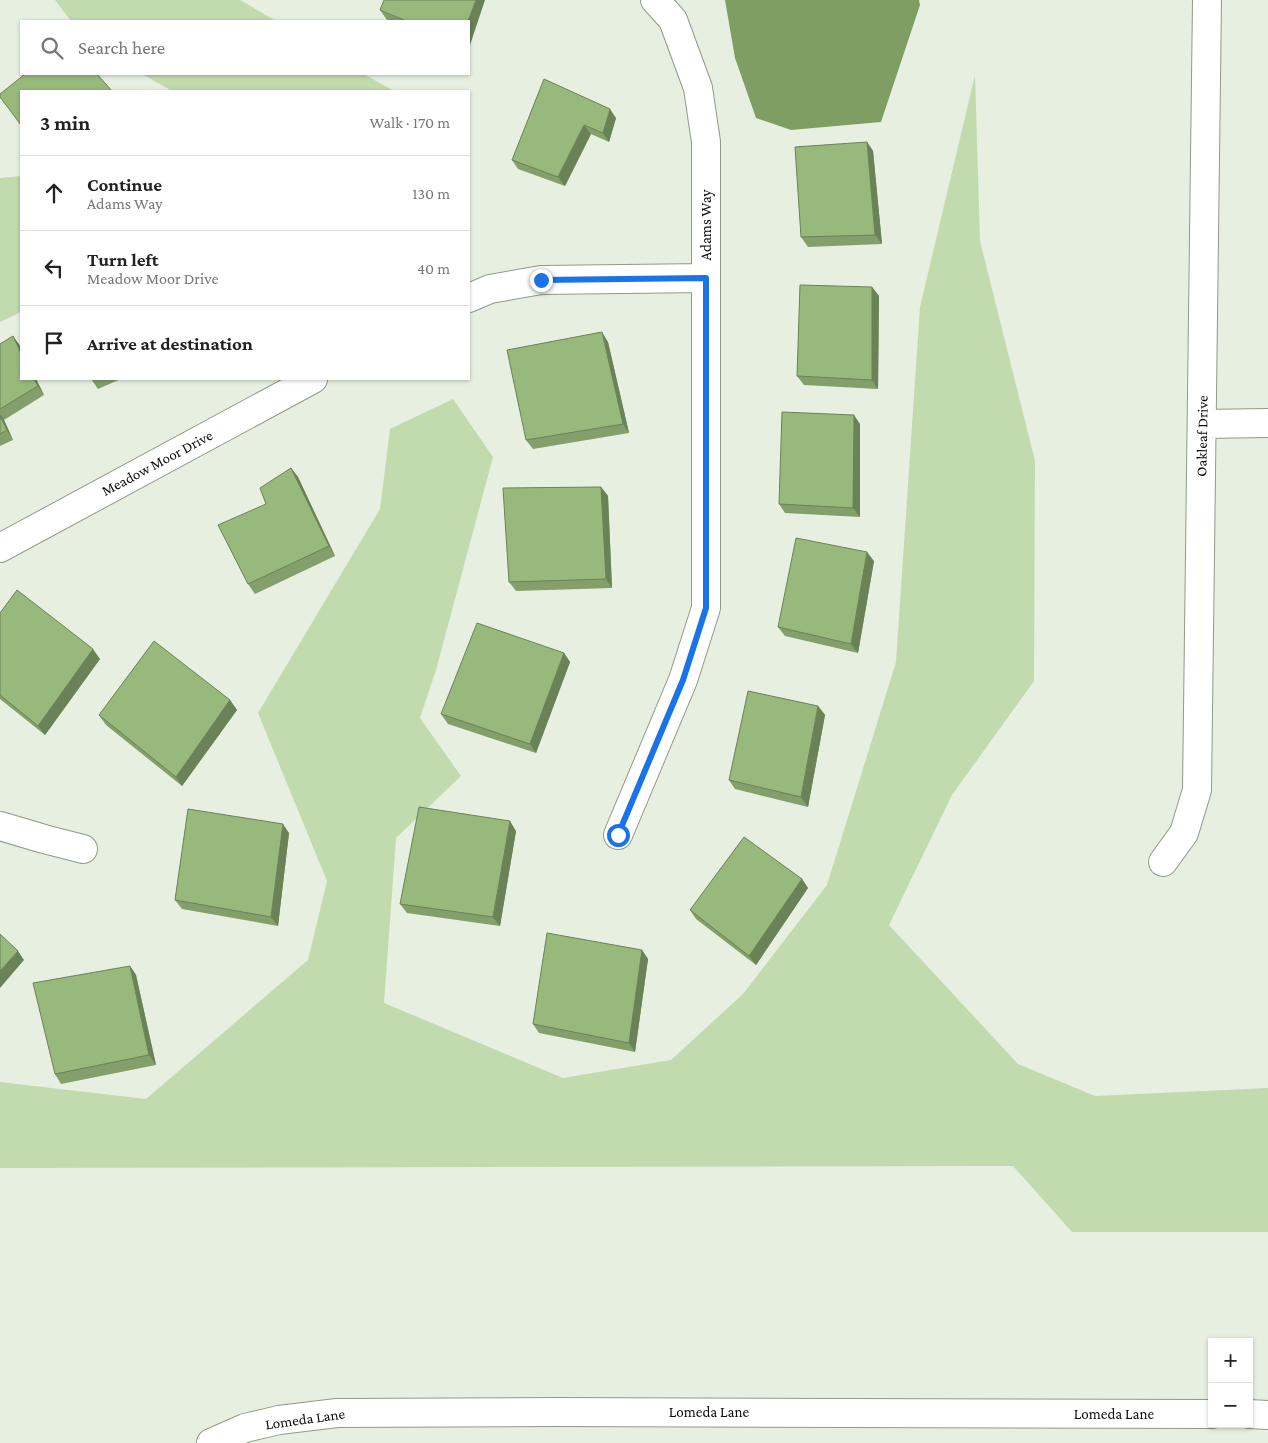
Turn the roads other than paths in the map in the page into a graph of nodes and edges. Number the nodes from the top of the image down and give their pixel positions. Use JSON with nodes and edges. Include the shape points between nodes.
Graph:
{"nodes":[{"id":1,"x":655,"y":0,"type":"edge"},
{"id":2,"x":1206,"y":0,"type":"edge"},
{"id":3,"x":706,"y":278,"type":"junction"},
{"id":4,"x":470,"y":298,"type":"edge"},
{"id":5,"x":311,"y":380,"type":"edge"},
{"id":6,"x":1268,"y":423,"type":"edge"},
{"id":7,"x":1202,"y":424,"type":"junction"},
{"id":8,"x":0,"y":548,"type":"edge"},
{"id":9,"x":0,"y":826,"type":"edge"},
{"id":10,"x":618,"y":835,"type":"dead end"},
{"id":11,"x":83,"y":848,"type":"dead end"},
{"id":12,"x":1163,"y":862,"type":"dead end"},
{"id":13,"x":1208,"y":1414,"type":"edge"},
{"id":14,"x":1253,"y":1414,"type":"edge"},
{"id":15,"x":1268,"y":1415,"type":"edge"},
{"id":16,"x":211,"y":1443,"type":"edge"}],
"edges":[{"from":1,"to":3,"type":"street","name":"Adams Way","via":[[673,20],[698,88],[706,142]]},
{"from":2,"to":7,"type":"street","name":"Oakleaf Drive"},
{"from":3,"to":4,"type":"street","via":[[541,280],[490,289]]},
{"from":3,"to":10,"type":"street","name":"Adams Way","via":[[706,608],[683,680]]},
{"from":5,"to":8,"type":"street","name":"Meadow Moor Drive"},
{"from":6,"to":7,"type":"street"},
{"from":7,"to":12,"type":"street","name":"Oakleaf Drive","via":[[1197,790],[1184,833]]},
{"from":9,"to":11,"type":"street"},
{"from":13,"to":16,"type":"street","name":"Lomeda Lane","via":[[337,1413],[245,1428]]},
{"from":14,"to":15,"type":"street"}]}
